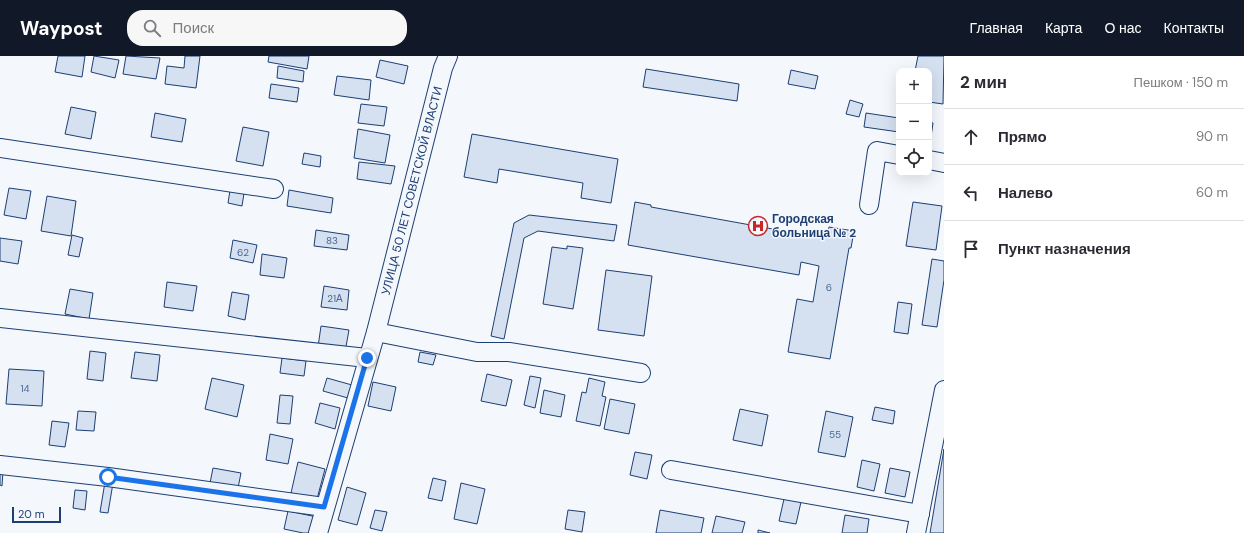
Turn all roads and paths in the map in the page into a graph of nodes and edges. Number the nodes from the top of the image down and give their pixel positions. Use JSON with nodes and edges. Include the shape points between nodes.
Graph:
{"nodes":[{"id":1,"x":448,"y":56,"type":"edge"},
{"id":2,"x":0,"y":148,"type":"edge"},
{"id":3,"x":896,"y":154,"type":"edge"},
{"id":4,"x":932,"y":161,"type":"edge"},
{"id":5,"x":944,"y":163,"type":"edge"},
{"id":6,"x":274,"y":189,"type":"dead end"},
{"id":7,"x":869,"y":205,"type":"dead end"},
{"id":8,"x":0,"y":318,"type":"edge"},
{"id":9,"x":376,"y":332,"type":"junction"},
{"id":10,"x":367,"y":358,"type":"junction"},
{"id":11,"x":640,"y":373,"type":"dead end"},
{"id":12,"x":944,"y":390,"type":"edge"},
{"id":13,"x":942,"y":417,"type":"edge"},
{"id":14,"x":0,"y":465,"type":"edge"},
{"id":15,"x":671,"y":470,"type":"dead end"},
{"id":16,"x":324,"y":507,"type":"junction"},
{"id":17,"x":920,"y":514,"type":"junction"},
{"id":18,"x":324,"y":532,"type":"edge"},
{"id":19,"x":916,"y":533,"type":"edge"}],
"edges":[{"from":1,"to":9,"type":"street","name":"УЛИЦА 50 ЛЕТ СОВЕТСКОЙ ВЛАСТИ"},
{"from":2,"to":6,"type":"street"},
{"from":3,"to":7,"type":"street","via":[[877,151]]},
{"from":4,"to":5,"type":"street"},
{"from":8,"to":10,"type":"street"},
{"from":9,"to":10,"type":"street","name":"УЛИЦА 50 ЛЕТ СОВЕТСКОЙ ВЛАСТИ"},
{"from":9,"to":11,"type":"street","via":[[477,352],[508,352]]},
{"from":10,"to":16,"type":"street","name":"УЛИЦА 50 ЛЕТ СОВЕТСКОЙ ВЛАСТИ"},
{"from":12,"to":13,"type":"street"},
{"from":13,"to":17,"type":"street"},
{"from":14,"to":16,"type":"street"},
{"from":15,"to":17,"type":"street"},
{"from":16,"to":18,"type":"street","name":"УЛИЦА 50 ЛЕТ СОВЕТСКОЙ ВЛАСТИ"},
{"from":17,"to":19,"type":"street"}]}
